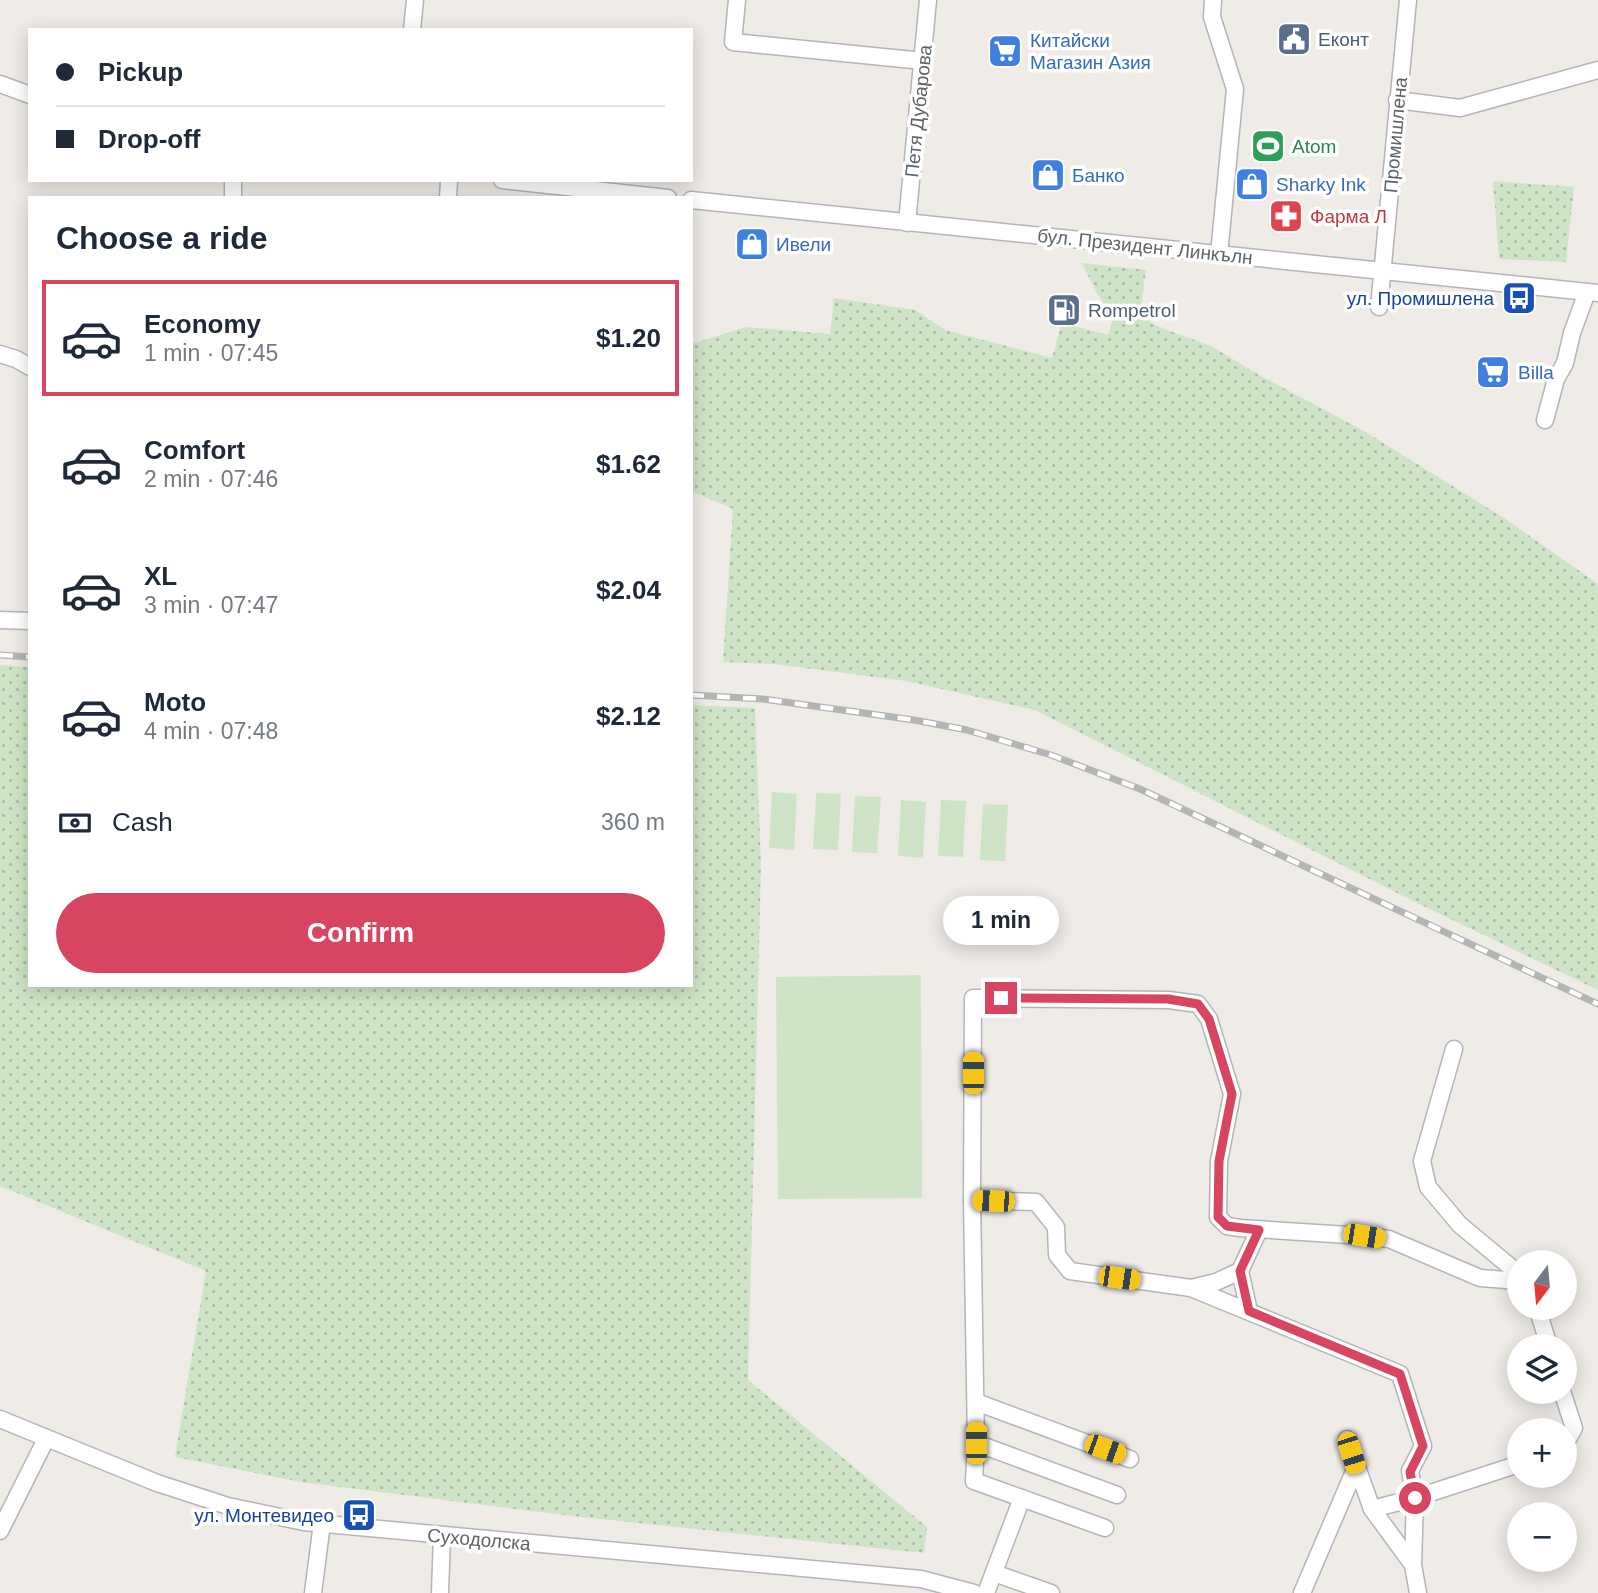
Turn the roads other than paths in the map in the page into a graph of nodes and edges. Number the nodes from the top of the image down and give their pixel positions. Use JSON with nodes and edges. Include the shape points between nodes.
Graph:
{"nodes":[{"id":1,"x":415,"y":0,"type":"edge"},
{"id":2,"x":737,"y":0,"type":"edge"},
{"id":3,"x":929,"y":0,"type":"edge"},
{"id":4,"x":1213,"y":0,"type":"edge"},
{"id":5,"x":1408,"y":0,"type":"edge"},
{"id":6,"x":412,"y":28,"type":"edge"},
{"id":7,"x":923,"y":61,"type":"junction"},
{"id":8,"x":1598,"y":70,"type":"edge"},
{"id":9,"x":0,"y":84,"type":"edge"},
{"id":10,"x":28,"y":94,"type":"edge"},
{"id":11,"x":1397,"y":100,"type":"junction"},
{"id":12,"x":518,"y":182,"type":"edge"},
{"id":13,"x":624,"y":195,"type":"edge"},
{"id":14,"x":693,"y":200,"type":"edge"},
{"id":15,"x":907,"y":223,"type":"junction"},
{"id":16,"x":1219,"y":254,"type":"junction"},
{"id":17,"x":1383,"y":270,"type":"junction"},
{"id":18,"x":1592,"y":292,"type":"edge"},
{"id":19,"x":1379,"y":307,"type":"dead end"},
{"id":20,"x":0,"y":354,"type":"edge"},
{"id":21,"x":28,"y":367,"type":"edge"},
{"id":22,"x":1545,"y":420,"type":"dead end"},
{"id":23,"x":0,"y":620,"type":"edge"},
{"id":24,"x":28,"y":621,"type":"edge"},
{"id":25,"x":1454,"y":1049,"type":"dead end"},
{"id":26,"x":972,"y":1200,"type":"junction"},
{"id":27,"x":1259,"y":1230,"type":"junction"},
{"id":28,"x":1507,"y":1264,"type":"edge"},
{"id":29,"x":1240,"y":1271,"type":"junction"},
{"id":30,"x":1507,"y":1280,"type":"edge"},
{"id":31,"x":1191,"y":1288,"type":"junction"},
{"id":32,"x":1249,"y":1311,"type":"junction"},
{"id":33,"x":976,"y":1402,"type":"junction"},
{"id":34,"x":0,"y":1419,"type":"edge"},
{"id":35,"x":46,"y":1439,"type":"junction"},
{"id":36,"x":1347,"y":1439,"type":"dead end"},
{"id":37,"x":976,"y":1443,"type":"junction"},
{"id":38,"x":1130,"y":1459,"type":"dead end"},
{"id":39,"x":1356,"y":1467,"type":"junction"},
{"id":40,"x":1507,"y":1468,"type":"edge"},
{"id":41,"x":1116,"y":1495,"type":"dead end"},
{"id":42,"x":1022,"y":1498,"type":"junction"},
{"id":43,"x":1415,"y":1498,"type":"junction"},
{"id":44,"x":1372,"y":1509,"type":"junction"},
{"id":45,"x":322,"y":1523,"type":"junction"},
{"id":46,"x":1105,"y":1528,"type":"dead end"},
{"id":47,"x":0,"y":1531,"type":"edge"},
{"id":48,"x":442,"y":1535,"type":"junction"},
{"id":49,"x":1413,"y":1565,"type":"junction"},
{"id":50,"x":994,"y":1573,"type":"junction"},
{"id":51,"x":920,"y":1586,"type":"edge"},
{"id":52,"x":313,"y":1593,"type":"edge"},
{"id":53,"x":440,"y":1593,"type":"edge"},
{"id":54,"x":974,"y":1593,"type":"edge"},
{"id":55,"x":986,"y":1593,"type":"edge"},
{"id":56,"x":1051,"y":1593,"type":"edge"},
{"id":57,"x":1302,"y":1593,"type":"edge"},
{"id":58,"x":1418,"y":1593,"type":"edge"}],
"edges":[{"from":1,"to":6,"type":"street"},
{"from":2,"to":7,"type":"street","via":[[733,41]]},
{"from":3,"to":7,"type":"street","name":"Петя Дубарова"},
{"from":4,"to":16,"type":"street","via":[[1212,17],[1235,89]]},
{"from":5,"to":11,"type":"street","name":"Промишлена"},
{"from":7,"to":15,"type":"street","name":"Петя Дубарова"},
{"from":8,"to":11,"type":"street","via":[[1460,108]]},
{"from":9,"to":10,"type":"street"},
{"from":11,"to":17,"type":"street","name":"Промишлена"},
{"from":12,"to":13,"type":"street"},
{"from":14,"to":15,"type":"street","name":"бул. Президент Линкълн"},
{"from":15,"to":16,"type":"street","name":"бул. Президент Линкълн"},
{"from":16,"to":17,"type":"street","name":"бул. Президент Линкълн"},
{"from":17,"to":18,"type":"street","name":"бул. Президент Линкълн"},
{"from":17,"to":19,"type":"street","name":"Промишлена"},
{"from":18,"to":22,"type":"street","via":[[1572,333]]},
{"from":20,"to":21,"type":"street"},
{"from":23,"to":24,"type":"street"},
{"from":25,"to":28,"type":"street","via":[[1422,1161],[1428,1187],[1460,1226]]},
{"from":26,"to":27,"type":"street","via":[[973,998],[1168,999],[1198,1004],[1209,1019],[1232,1094],[1219,1161],[1218,1217],[1227,1226]]},
{"from":26,"to":31,"type":"street","via":[[1036,1202],[1056,1227],[1057,1255],[1070,1271]]},
{"from":26,"to":33,"type":"street"},
{"from":27,"to":29,"type":"street"},
{"from":27,"to":30,"type":"street","via":[[1389,1240],[1480,1278]]},
{"from":29,"to":31,"type":"street"},
{"from":29,"to":32,"type":"street"},
{"from":31,"to":32,"type":"street"},
{"from":32,"to":43,"type":"street","via":[[1400,1374],[1423,1446],[1410,1472]]},
{"from":33,"to":37,"type":"street"},
{"from":33,"to":38,"type":"street"},
{"from":34,"to":35,"type":"street","name":"Суходолска"},
{"from":35,"to":45,"type":"street","name":"Суходолска","via":[[228,1506]]},
{"from":35,"to":47,"type":"street"},
{"from":36,"to":39,"type":"street"},
{"from":37,"to":41,"type":"street"},
{"from":37,"to":42,"type":"street","via":[[974,1481]]},
{"from":39,"to":44,"type":"street"},
{"from":39,"to":57,"type":"street"},
{"from":40,"to":43,"type":"street"},
{"from":42,"to":46,"type":"street"},
{"from":42,"to":50,"type":"street"},
{"from":43,"to":44,"type":"street"},
{"from":43,"to":49,"type":"street"},
{"from":44,"to":49,"type":"street"},
{"from":45,"to":48,"type":"street","name":"Суходолска"},
{"from":45,"to":52,"type":"street"},
{"from":48,"to":51,"type":"street","name":"Суходолска"},
{"from":48,"to":53,"type":"street"},
{"from":49,"to":58,"type":"street"},
{"from":50,"to":55,"type":"street"},
{"from":50,"to":56,"type":"street"},
{"from":51,"to":54,"type":"street","name":"Суходолска"}]}
